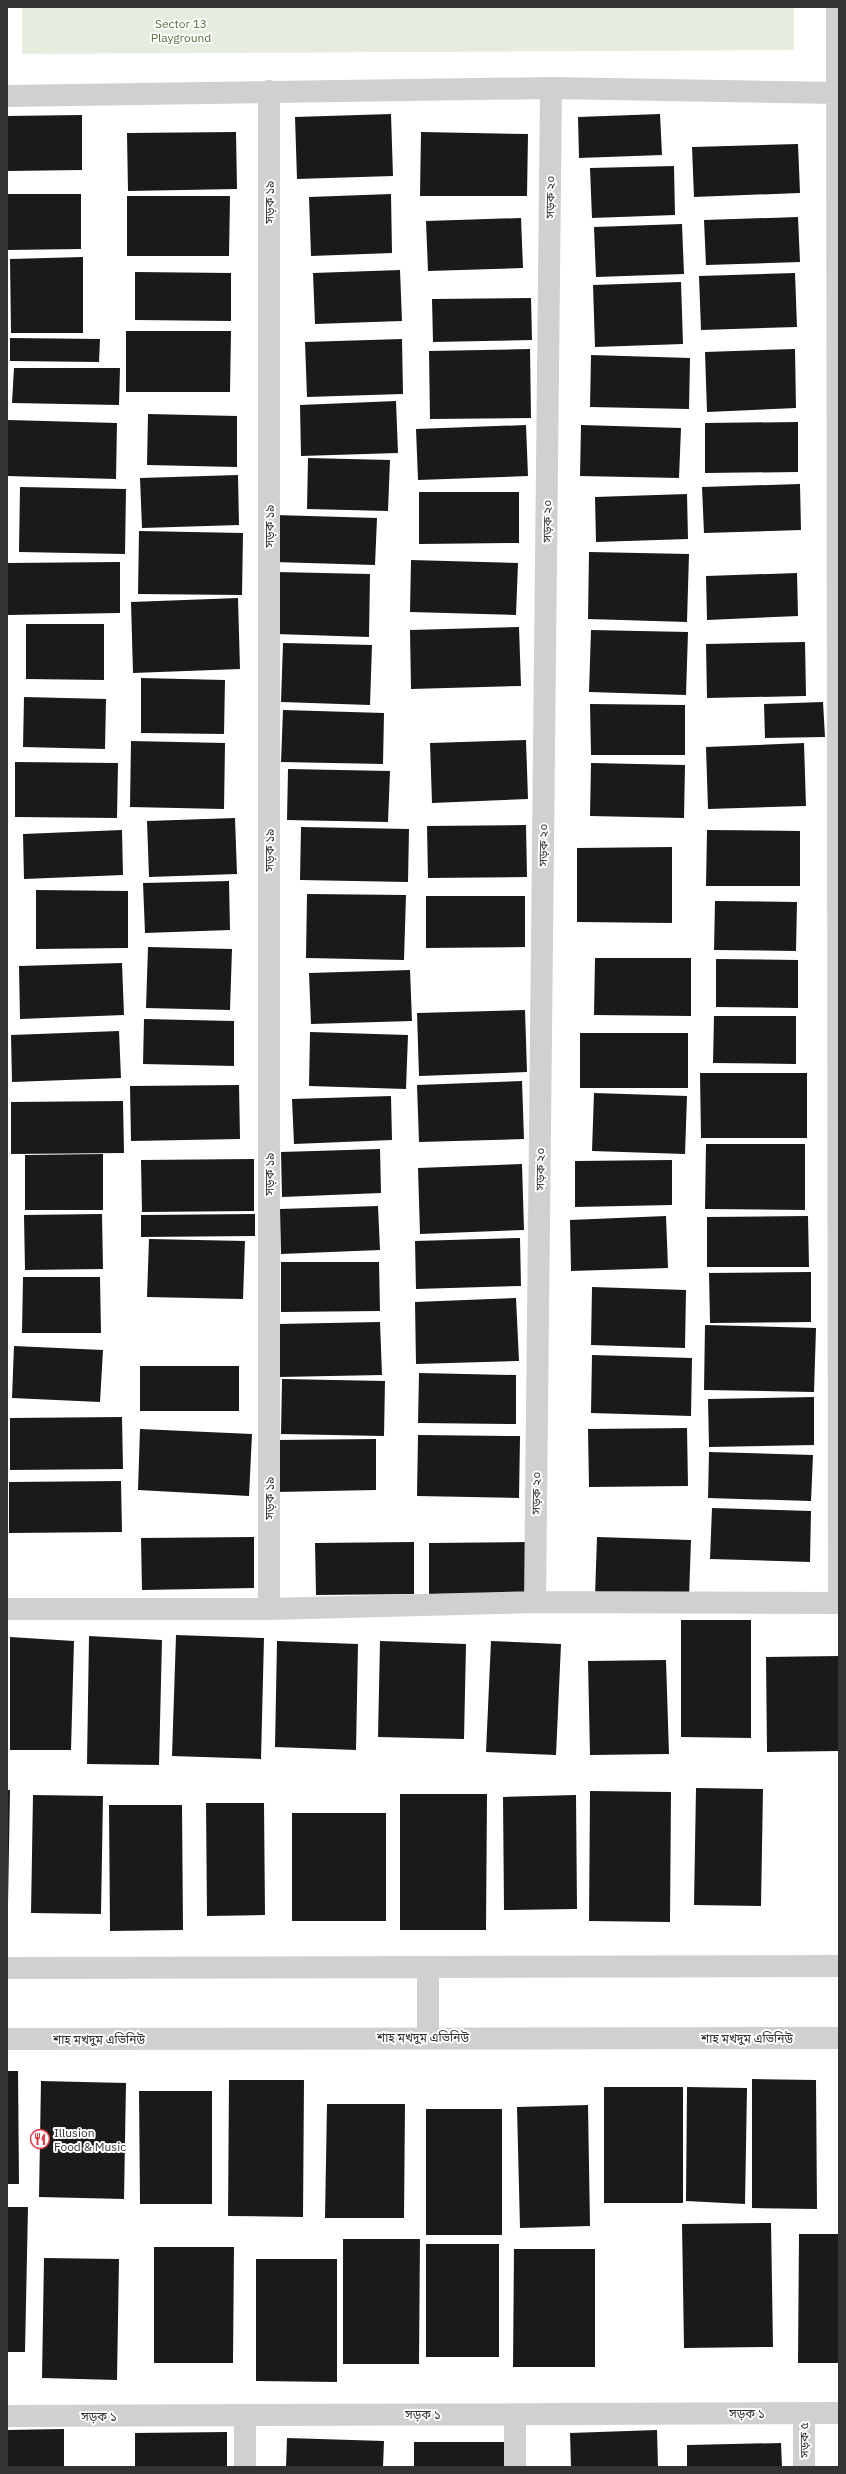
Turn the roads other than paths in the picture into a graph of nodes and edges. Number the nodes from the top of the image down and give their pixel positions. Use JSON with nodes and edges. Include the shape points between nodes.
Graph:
{"nodes":[{"id":1,"x":837,"y":7,"type":"edge"},
{"id":2,"x":551,"y":88,"type":"junction"},
{"id":3,"x":269,"y":91,"type":"junction"},
{"id":4,"x":839,"y":93,"type":"edge"},
{"id":5,"x":7,"y":96,"type":"edge"},
{"id":6,"x":535,"y":1602,"type":"junction"},
{"id":7,"x":839,"y":1603,"type":"edge"},
{"id":8,"x":7,"y":1609,"type":"edge"},
{"id":9,"x":269,"y":1609,"type":"junction"},
{"id":10,"x":839,"y":1966,"type":"edge"},
{"id":11,"x":428,"y":1967,"type":"junction"},
{"id":12,"x":7,"y":1968,"type":"edge"},
{"id":13,"x":428,"y":2037,"type":"junction"},
{"id":14,"x":839,"y":2038,"type":"edge"},
{"id":15,"x":7,"y":2039,"type":"edge"},
{"id":16,"x":804,"y":2413,"type":"junction"},
{"id":17,"x":839,"y":2413,"type":"edge"},
{"id":18,"x":515,"y":2414,"type":"junction"},
{"id":19,"x":245,"y":2415,"type":"junction"},
{"id":20,"x":7,"y":2416,"type":"edge"},
{"id":21,"x":245,"y":2467,"type":"edge"},
{"id":22,"x":515,"y":2467,"type":"edge"},
{"id":23,"x":804,"y":2467,"type":"edge"}],
"edges":[{"from":1,"to":4,"type":"street"},
{"from":2,"to":3,"type":"street"},
{"from":2,"to":4,"type":"street"},
{"from":2,"to":6,"type":"street","name":"সড়ক ২০"},
{"from":3,"to":5,"type":"street"},
{"from":3,"to":9,"type":"street","name":"সড়ক ১৯"},
{"from":4,"to":7,"type":"street"},
{"from":6,"to":7,"type":"street"},
{"from":6,"to":9,"type":"street"},
{"from":8,"to":9,"type":"street"},
{"from":10,"to":11,"type":"street"},
{"from":11,"to":12,"type":"street"},
{"from":11,"to":13,"type":"street"},
{"from":13,"to":14,"type":"street","name":"শাহ মখদুম এভিনিউ"},
{"from":13,"to":15,"type":"street","name":"শাহ মখদুম এভিনিউ"},
{"from":16,"to":17,"type":"street","name":"সড়ক ১"},
{"from":16,"to":18,"type":"street","name":"সড়ক ১"},
{"from":16,"to":23,"type":"street","name":"সড়ক ৫"},
{"from":18,"to":19,"type":"street","name":"সড়ক ১"},
{"from":18,"to":22,"type":"street"},
{"from":19,"to":20,"type":"street","name":"সড়ক ১"},
{"from":19,"to":21,"type":"street"}]}
